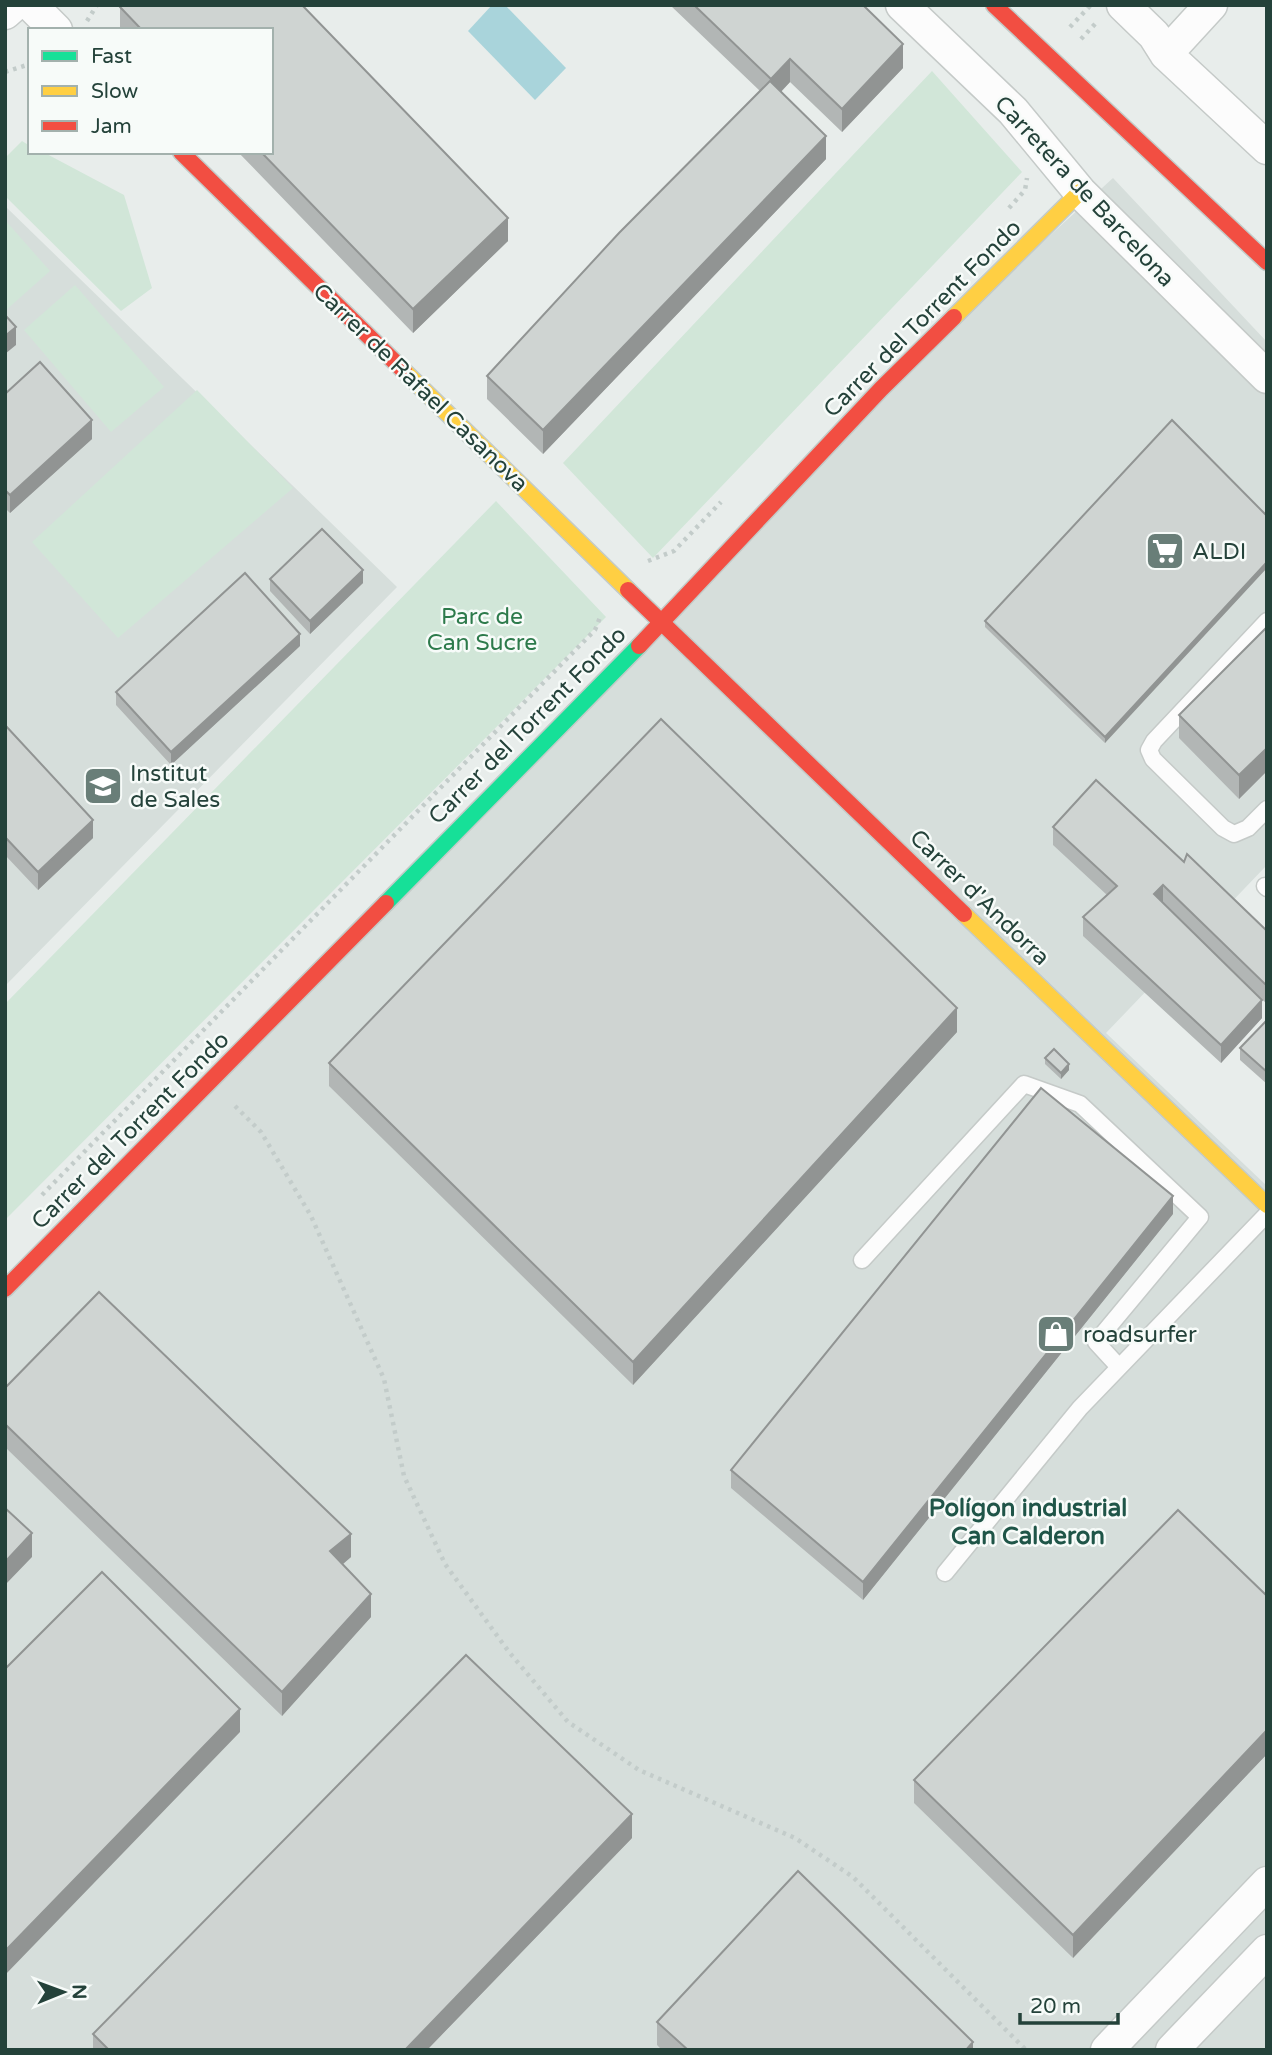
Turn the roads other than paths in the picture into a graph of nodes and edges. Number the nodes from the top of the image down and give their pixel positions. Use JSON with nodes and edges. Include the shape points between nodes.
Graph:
{"nodes":[{"id":1,"x":14,"y":5,"type":"edge"},
{"id":2,"x":31,"y":5,"type":"edge"},
{"id":3,"x":902,"y":5,"type":"edge"},
{"id":4,"x":994,"y":5,"type":"edge"},
{"id":5,"x":1209,"y":7,"type":"edge"},
{"id":6,"x":1112,"y":11,"type":"edge"},
{"id":7,"x":5,"y":13,"type":"edge"},
{"id":8,"x":54,"y":28,"type":"edge"},
{"id":9,"x":1166,"y":54,"type":"junction"},
{"id":10,"x":1267,"y":148,"type":"edge"},
{"id":11,"x":183,"y":154,"type":"edge"},
{"id":12,"x":1080,"y":192,"type":"junction"},
{"id":13,"x":1267,"y":262,"type":"edge"},
{"id":14,"x":1267,"y":377,"type":"edge"},
{"id":15,"x":1267,"y":621,"type":"edge"},
{"id":16,"x":661,"y":623,"type":"junction"},
{"id":17,"x":1267,"y":809,"type":"edge"},
{"id":18,"x":1267,"y":1205,"type":"edge"},
{"id":19,"x":1267,"y":1214,"type":"edge"},
{"id":20,"x":862,"y":1260,"type":"dead end"},
{"id":21,"x":5,"y":1289,"type":"edge"},
{"id":22,"x":1119,"y":1367,"type":"junction"},
{"id":23,"x":945,"y":1573,"type":"dead end"},
{"id":24,"x":1267,"y":1884,"type":"edge"},
{"id":25,"x":1267,"y":1951,"type":"edge"},
{"id":26,"x":1107,"y":2050,"type":"edge"},
{"id":27,"x":1172,"y":2050,"type":"edge"}],
"edges":[{"from":1,"to":7,"type":"street"},
{"from":2,"to":8,"type":"street"},
{"from":3,"to":12,"type":"street","name":"Carretera de Barcelona","via":[[1013,111]]},
{"from":4,"to":13,"type":"street"},
{"from":5,"to":9,"type":"street"},
{"from":6,"to":9,"type":"street","via":[[1154,35]]},
{"from":9,"to":10,"type":"street"},
{"from":11,"to":16,"type":"street","name":"Carrer de Rafael Casanova"},
{"from":12,"to":14,"type":"street","name":"Carretera de Barcelona"},
{"from":12,"to":16,"type":"street","name":"Carrer del Torrent Fondo","via":[[881,389]]},
{"from":15,"to":17,"type":"lane","via":[[1149,750],[1153,759],[1234,834],[1248,828]]},
{"from":16,"to":18,"type":"street","name":"Carrer d'Andorra"},
{"from":16,"to":21,"type":"street","name":"Carrer del Torrent Fondo"},
{"from":19,"to":22,"type":"lane"},
{"from":20,"to":22,"type":"lane","via":[[1024,1084],[1080,1104],[1200,1217],[1096,1342]]},
{"from":22,"to":23,"type":"lane"},
{"from":24,"to":26,"type":"street"},
{"from":25,"to":27,"type":"street"}]}
